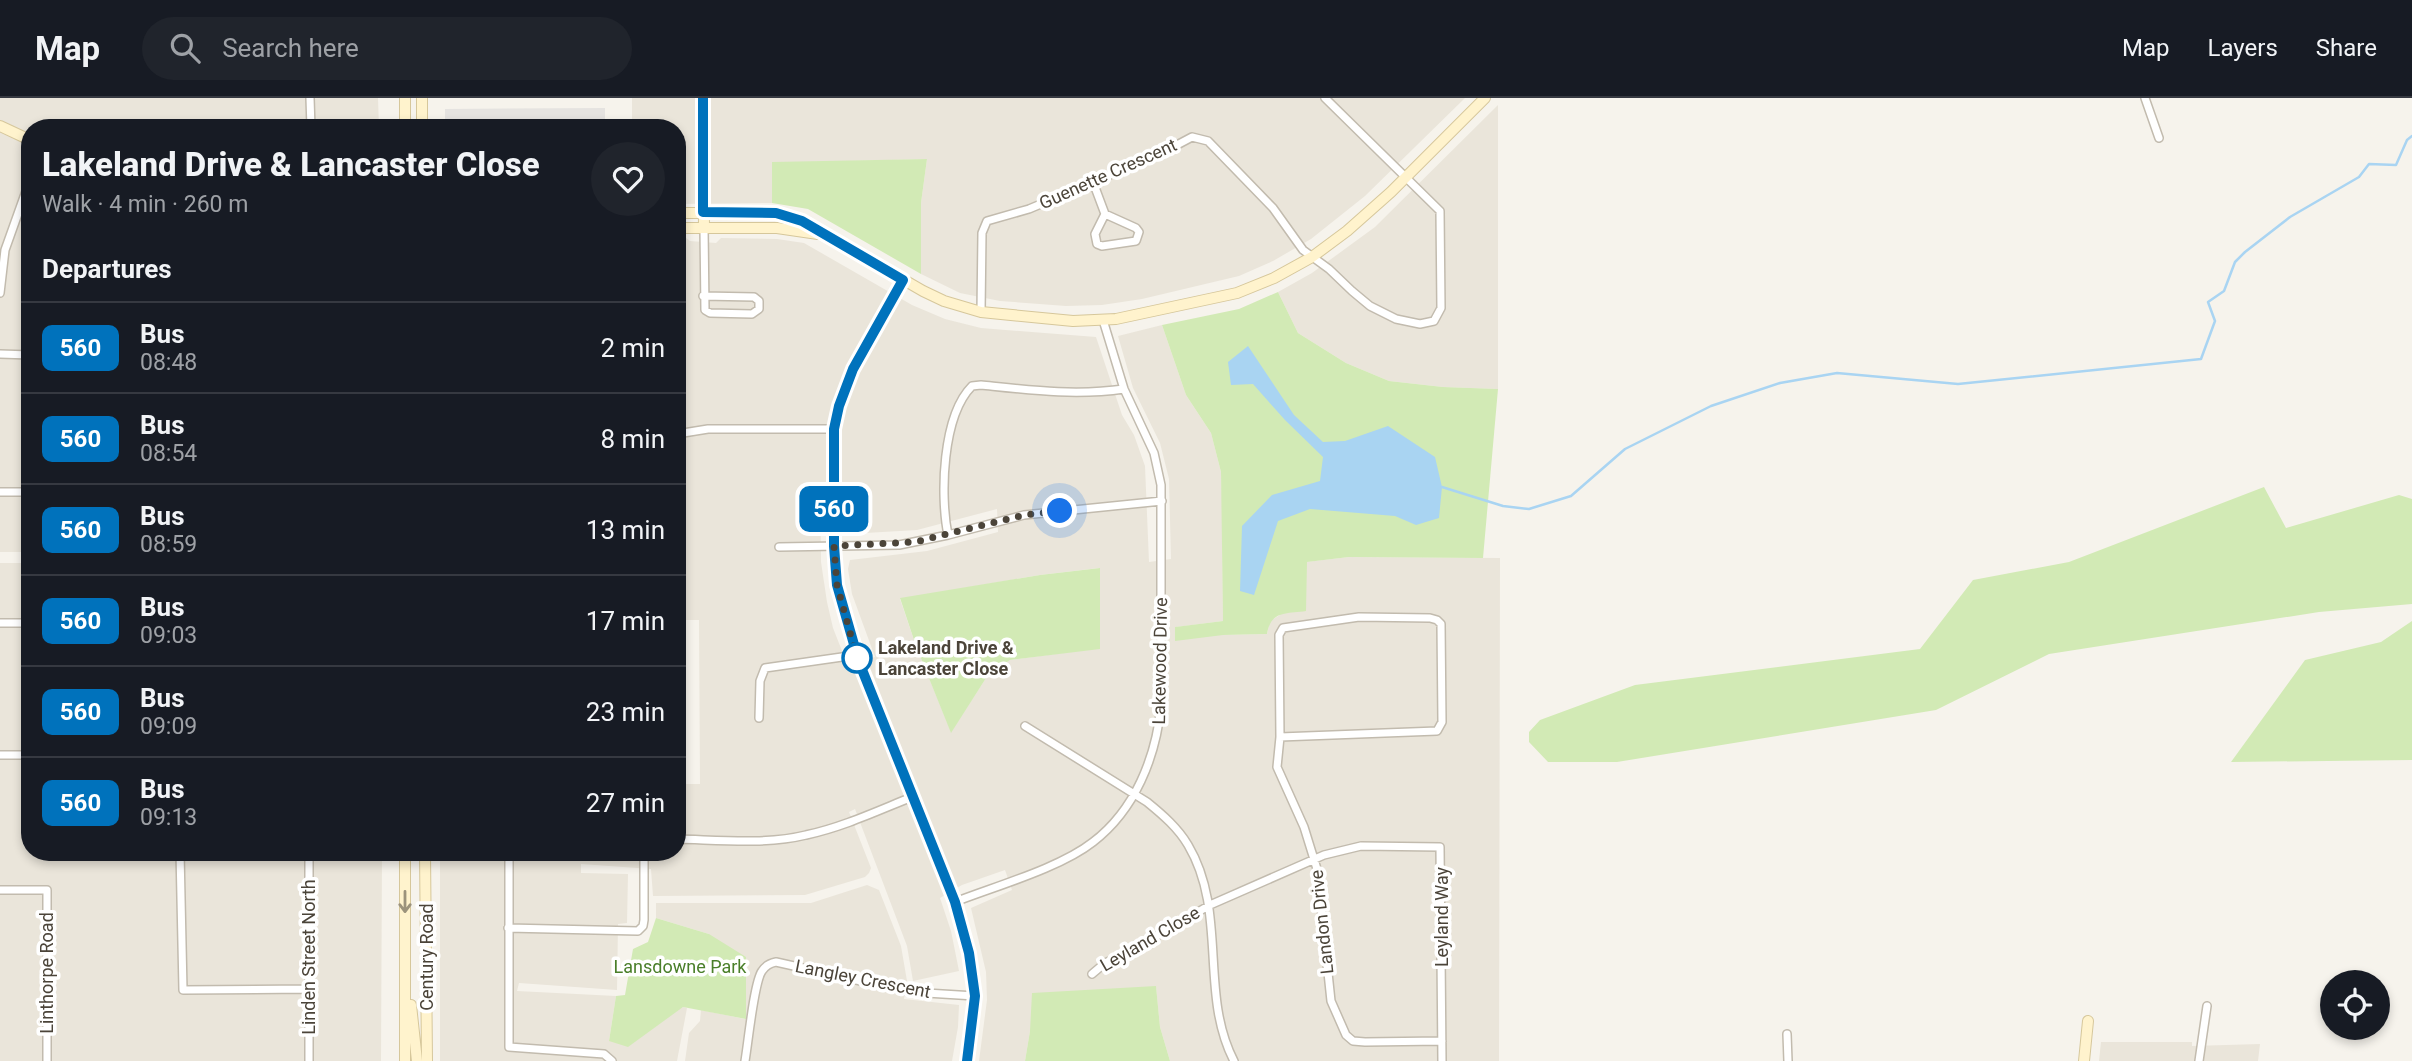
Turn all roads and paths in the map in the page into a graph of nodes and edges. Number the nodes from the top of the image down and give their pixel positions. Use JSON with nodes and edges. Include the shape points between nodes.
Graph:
{"nodes":[{"id":1,"x":310,"y":98,"type":"edge"},
{"id":2,"x":405,"y":98,"type":"edge"},
{"id":3,"x":422,"y":98,"type":"edge"},
{"id":4,"x":703,"y":98,"type":"edge"},
{"id":5,"x":1325,"y":98,"type":"edge"},
{"id":6,"x":1485,"y":98,"type":"edge"},
{"id":7,"x":2145,"y":98,"type":"edge"},
{"id":8,"x":311,"y":119,"type":"edge"},
{"id":9,"x":405,"y":119,"type":"edge"},
{"id":10,"x":422,"y":119,"type":"edge"},
{"id":11,"x":0,"y":126,"type":"edge"},
{"id":12,"x":21,"y":135,"type":"edge"},
{"id":13,"x":2159,"y":138,"type":"dead end"},
{"id":14,"x":1406,"y":177,"type":"junction"},
{"id":15,"x":1093,"y":182,"type":"junction"},
{"id":16,"x":21,"y":203,"type":"edge"},
{"id":17,"x":686,"y":212,"type":"edge"},
{"id":18,"x":703,"y":212,"type":"junction"},
{"id":19,"x":1105,"y":214,"type":"junction"},
{"id":20,"x":686,"y":228,"type":"edge"},
{"id":21,"x":704,"y":228,"type":"junction"},
{"id":22,"x":825,"y":236,"type":"junction"},
{"id":23,"x":3,"y":249,"type":"edge"},
{"id":24,"x":1312,"y":257,"type":"junction"},
{"id":25,"x":903,"y":280,"type":"junction"},
{"id":26,"x":0,"y":293,"type":"edge"},
{"id":27,"x":703,"y":296,"type":"junction"},
{"id":28,"x":981,"y":312,"type":"junction"},
{"id":29,"x":1104,"y":320,"type":"junction"},
{"id":30,"x":0,"y":355,"type":"edge"},
{"id":31,"x":21,"y":355,"type":"edge"},
{"id":32,"x":1124,"y":389,"type":"junction"},
{"id":33,"x":834,"y":429,"type":"junction"},
{"id":34,"x":686,"y":433,"type":"edge"},
{"id":35,"x":0,"y":492,"type":"edge"},
{"id":36,"x":21,"y":492,"type":"edge"},
{"id":37,"x":1162,"y":501,"type":"junction"},
{"id":38,"x":948,"y":535,"type":"junction"},
{"id":39,"x":834,"y":546,"type":"junction"},
{"id":40,"x":779,"y":547,"type":"dead end"},
{"id":41,"x":0,"y":623,"type":"edge"},
{"id":42,"x":21,"y":623,"type":"edge"},
{"id":43,"x":856,"y":655,"type":"junction"},
{"id":44,"x":759,"y":718,"type":"dead end"},
{"id":45,"x":1025,"y":726,"type":"dead end"},
{"id":46,"x":1280,"y":737,"type":"junction"},
{"id":47,"x":0,"y":755,"type":"edge"},
{"id":48,"x":21,"y":755,"type":"edge"},
{"id":49,"x":1134,"y":794,"type":"junction"},
{"id":50,"x":912,"y":797,"type":"junction"},
{"id":51,"x":686,"y":839,"type":"edge"},
{"id":52,"x":1314,"y":858,"type":"junction"},
{"id":53,"x":180,"y":861,"type":"edge"},
{"id":54,"x":309,"y":861,"type":"edge"},
{"id":55,"x":405,"y":861,"type":"edge"},
{"id":56,"x":425,"y":861,"type":"edge"},
{"id":57,"x":509,"y":861,"type":"edge"},
{"id":58,"x":644,"y":861,"type":"edge"},
{"id":59,"x":0,"y":890,"type":"edge"},
{"id":60,"x":955,"y":902,"type":"junction"},
{"id":61,"x":1210,"y":905,"type":"junction"},
{"id":62,"x":508,"y":928,"type":"junction"},
{"id":63,"x":405,"y":952,"type":"junction"},
{"id":64,"x":1092,"y":974,"type":"dead end"},
{"id":65,"x":309,"y":989,"type":"junction"},
{"id":66,"x":975,"y":996,"type":"junction"},
{"id":67,"x":2207,"y":1006,"type":"dead end"},
{"id":68,"x":2088,"y":1021,"type":"dead end"},
{"id":69,"x":1787,"y":1034,"type":"dead end"},
{"id":70,"x":1442,"y":1041,"type":"junction"},
{"id":71,"x":47,"y":1061,"type":"edge"},
{"id":72,"x":309,"y":1061,"type":"edge"},
{"id":73,"x":405,"y":1061,"type":"edge"},
{"id":74,"x":417,"y":1061,"type":"edge"},
{"id":75,"x":427,"y":1061,"type":"edge"},
{"id":76,"x":612,"y":1061,"type":"edge"},
{"id":77,"x":745,"y":1061,"type":"edge"},
{"id":78,"x":967,"y":1061,"type":"edge"},
{"id":79,"x":1234,"y":1061,"type":"edge"},
{"id":80,"x":1442,"y":1061,"type":"edge"},
{"id":81,"x":1788,"y":1061,"type":"edge"},
{"id":82,"x":2084,"y":1061,"type":"edge"},
{"id":83,"x":2199,"y":1061,"type":"edge"}],
"edges":[{"from":1,"to":8,"type":"street"},
{"from":2,"to":9,"type":"street"},
{"from":3,"to":10,"type":"street"},
{"from":4,"to":18,"type":"street"},
{"from":5,"to":14,"type":"street"},
{"from":6,"to":14,"type":"street"},
{"from":7,"to":13,"type":"street"},
{"from":11,"to":12,"type":"street"},
{"from":14,"to":24,"type":"street","via":[[1368,214]]},
{"from":14,"to":24,"type":"street","via":[[1440,211],[1441,309],[1434,321],[1420,324],[1396,319],[1370,306]]},
{"from":15,"to":19,"type":"street"},
{"from":15,"to":24,"type":"street","name":"Guenette Crescent","via":[[1187,139],[1203,138],[1268,202]]},
{"from":15,"to":28,"type":"street","name":"Guenette Crescent","via":[[987,222],[982,233]]},
{"from":16,"to":23,"type":"street"},
{"from":17,"to":18,"type":"street"},
{"from":18,"to":21,"type":"street"},
{"from":18,"to":22,"type":"street","via":[[776,213],[802,221]]},
{"from":19,"to":19,"type":"street","via":[[1095,234],[1097,244],[1136,241],[1136,228]]},
{"from":20,"to":21,"type":"street"},
{"from":21,"to":22,"type":"street","via":[[776,228]]},
{"from":21,"to":27,"type":"street"},
{"from":22,"to":25,"type":"street"},
{"from":23,"to":26,"type":"street"},
{"from":24,"to":29,"type":"street","via":[[1237,293]]},
{"from":25,"to":28,"type":"street","via":[[944,301]]},
{"from":25,"to":33,"type":"street","via":[[845,388]]},
{"from":27,"to":27,"type":"street","via":[[754,297],[759,309],[752,314],[710,313],[703,308]]},
{"from":28,"to":29,"type":"street"},
{"from":29,"to":32,"type":"street","name":"Lakewood Drive"},
{"from":30,"to":31,"type":"street"},
{"from":32,"to":37,"type":"street","name":"Lakewood Drive","via":[[1154,453]]},
{"from":32,"to":38,"type":"street","via":[[1061,393],[972,386],[947,446],[944,513]]},
{"from":33,"to":34,"type":"street"},
{"from":33,"to":39,"type":"street"},
{"from":35,"to":36,"type":"street"},
{"from":37,"to":38,"type":"street","via":[[1024,515]]},
{"from":37,"to":49,"type":"street","name":"Lakewood Drive","via":[[1161,706],[1152,756]]},
{"from":38,"to":39,"type":"street","via":[[899,545]]},
{"from":39,"to":40,"type":"street"},
{"from":39,"to":43,"type":"street","via":[[837,585]]},
{"from":41,"to":42,"type":"street"},
{"from":43,"to":44,"type":"street","via":[[765,668]]},
{"from":43,"to":50,"type":"street"},
{"from":45,"to":49,"type":"street"},
{"from":46,"to":46,"type":"street","name":"Landon Drive","via":[[1437,731],[1442,722],[1441,624],[1437,620],[1359,617],[1291,625],[1281,631]]},
{"from":46,"to":52,"type":"street","name":"Landon Drive","via":[[1277,767]]},
{"from":47,"to":48,"type":"street"},
{"from":49,"to":60,"type":"street","name":"Lakewood Drive","via":[[1092,844],[1062,861]]},
{"from":49,"to":61,"type":"street","via":[[1181,834],[1196,861]]},
{"from":50,"to":51,"type":"street","via":[[804,836]]},
{"from":50,"to":60,"type":"street"},
{"from":52,"to":61,"type":"street","name":"Leyland Way"},
{"from":52,"to":70,"type":"street","name":"Landon Drive","via":[[1331,1002],[1346,1035],[1365,1042]]},
{"from":52,"to":70,"type":"street","name":"Leyland Way","via":[[1361,846],[1440,848]]},
{"from":53,"to":65,"type":"street","via":[[183,990]]},
{"from":54,"to":65,"type":"street","name":"Linden Street North"},
{"from":55,"to":63,"type":"street","name":"Century Road","one_way":true},
{"from":56,"to":75,"type":"street","name":"Century Road"},
{"from":57,"to":62,"type":"street"},
{"from":58,"to":62,"type":"street","via":[[644,920],[638,931]]},
{"from":59,"to":71,"type":"street","name":"Linthorpe Road","via":[[47,890]]},
{"from":60,"to":66,"type":"street"},
{"from":61,"to":64,"type":"street","name":"Leyland Close"},
{"from":61,"to":79,"type":"street","via":[[1216,1008]]},
{"from":62,"to":76,"type":"street","via":[[509,1047],[604,1055]]},
{"from":63,"to":73,"type":"street","name":"Century Road"},
{"from":63,"to":74,"type":"street"},
{"from":65,"to":72,"type":"street","name":"Linden Street North"},
{"from":66,"to":77,"type":"street","name":"Langley Crescent","via":[[910,992],[771,963],[758,980]]},
{"from":66,"to":78,"type":"street"},
{"from":67,"to":83,"type":"street"},
{"from":68,"to":82,"type":"street"},
{"from":69,"to":81,"type":"street"},
{"from":70,"to":80,"type":"street","name":"Leyland Way"}]}
